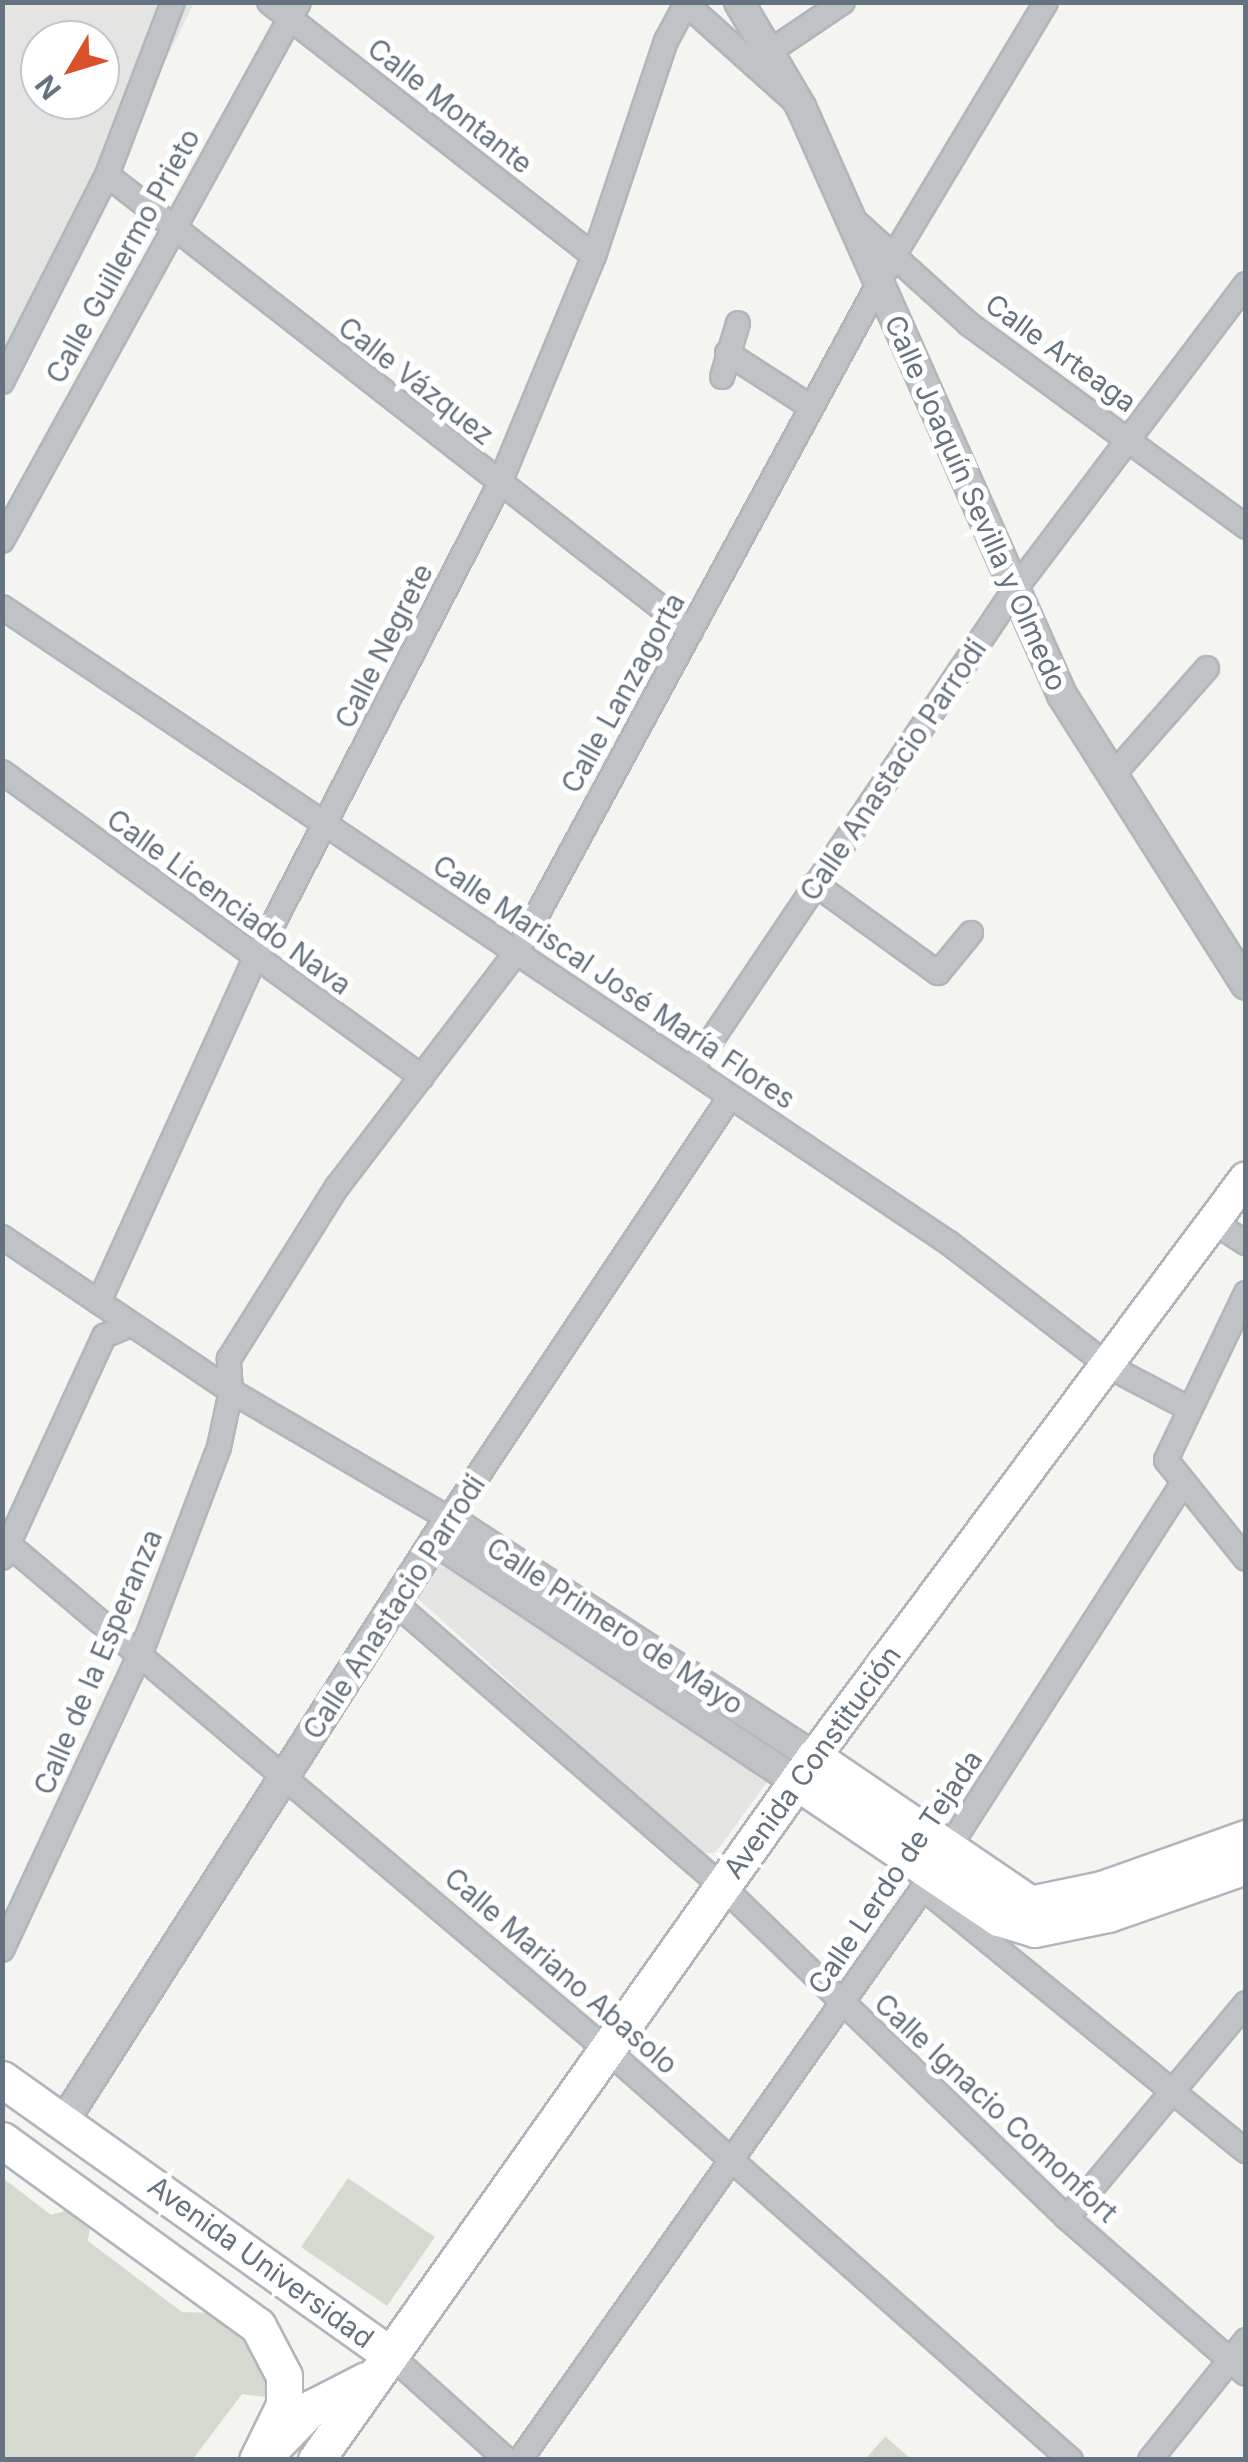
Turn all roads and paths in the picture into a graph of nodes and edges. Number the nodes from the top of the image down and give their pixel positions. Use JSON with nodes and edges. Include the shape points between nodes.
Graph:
{"nodes":[{"id":1,"x":173,"y":2,"type":"edge"},
{"id":2,"x":269,"y":2,"type":"edge"},
{"id":3,"x":740,"y":2,"type":"edge"},
{"id":4,"x":843,"y":2,"type":"edge"},
{"id":5,"x":1046,"y":2,"type":"edge"},
{"id":6,"x":686,"y":3,"type":"edge"},
{"id":7,"x":294,"y":10,"type":"edge"},
{"id":8,"x":769,"y":52,"type":"junction"},
{"id":9,"x":801,"y":108,"type":"junction"},
{"id":10,"x":106,"y":174,"type":"junction"},
{"id":11,"x":849,"y":216,"type":"junction"},
{"id":12,"x":171,"y":226,"type":"junction"},
{"id":13,"x":594,"y":256,"type":"junction"},
{"id":14,"x":893,"y":258,"type":"junction"},
{"id":15,"x":1246,"y":284,"type":"edge"},
{"id":16,"x":879,"y":288,"type":"junction"},
{"id":17,"x":738,"y":323,"type":"dead end"},
{"id":18,"x":727,"y":352,"type":"junction"},
{"id":19,"x":722,"y":377,"type":"dead end"},
{"id":20,"x":2,"y":382,"type":"edge"},
{"id":21,"x":811,"y":406,"type":"junction"},
{"id":22,"x":1128,"y":439,"type":"junction"},
{"id":23,"x":500,"y":485,"type":"junction"},
{"id":24,"x":1246,"y":527,"type":"edge"},
{"id":25,"x":2,"y":541,"type":"edge"},
{"id":26,"x":1013,"y":592,"type":"junction"},
{"id":27,"x":2,"y":607,"type":"edge"},
{"id":28,"x":691,"y":632,"type":"junction"},
{"id":29,"x":1208,"y":668,"type":"dead end"},
{"id":30,"x":2,"y":772,"type":"edge"},
{"id":31,"x":1111,"y":777,"type":"junction"},
{"id":32,"x":327,"y":826,"type":"junction"},
{"id":33,"x":816,"y":884,"type":"junction"},
{"id":34,"x":970,"y":932,"type":"dead end"},
{"id":35,"x":518,"y":950,"type":"junction"},
{"id":36,"x":254,"y":961,"type":"junction"},
{"id":37,"x":1246,"y":985,"type":"edge"},
{"id":38,"x":692,"y":1069,"type":"junction"},
{"id":39,"x":422,"y":1077,"type":"junction"},
{"id":40,"x":730,"y":1097,"type":"junction"},
{"id":41,"x":1246,"y":1178,"type":"edge"},
{"id":42,"x":1215,"y":1222,"type":"junction"},
{"id":43,"x":2,"y":1236,"type":"edge"},
{"id":44,"x":1246,"y":1243,"type":"edge"},
{"id":45,"x":1246,"y":1293,"type":"edge"},
{"id":46,"x":99,"y":1302,"type":"junction"},
{"id":47,"x":132,"y":1324,"type":"junction"},
{"id":48,"x":1110,"y":1367,"type":"junction"},
{"id":49,"x":232,"y":1391,"type":"junction"},
{"id":50,"x":1190,"y":1409,"type":"junction"},
{"id":51,"x":1183,"y":1483,"type":"junction"},
{"id":52,"x":442,"y":1530,"type":"junction"},
{"id":53,"x":5,"y":1547,"type":"edge"},
{"id":54,"x":1246,"y":1559,"type":"edge"},
{"id":55,"x":396,"y":1603,"type":"junction"},
{"id":56,"x":142,"y":1650,"type":"junction"},
{"id":57,"x":806,"y":1769,"type":"junction"},
{"id":58,"x":286,"y":1775,"type":"junction"},
{"id":59,"x":1234,"y":1856,"type":"edge"},
{"id":60,"x":934,"y":1871,"type":"junction"},
{"id":61,"x":722,"y":1886,"type":"junction"},
{"id":62,"x":1037,"y":1917,"type":"junction"},
{"id":63,"x":2,"y":1950,"type":"edge"},
{"id":64,"x":1020,"y":1962,"type":"junction"},
{"id":65,"x":1246,"y":2003,"type":"edge"},
{"id":66,"x":842,"y":2005,"type":"junction"},
{"id":67,"x":608,"y":2051,"type":"junction"},
{"id":68,"x":2,"y":2079,"type":"edge"},
{"id":69,"x":1172,"y":2092,"type":"junction"},
{"id":70,"x":64,"y":2121,"type":"junction"},
{"id":71,"x":2,"y":2136,"type":"edge"},
{"id":72,"x":1246,"y":2151,"type":"edge"},
{"id":73,"x":734,"y":2161,"type":"junction"},
{"id":74,"x":1067,"y":2218,"type":"junction"},
{"id":75,"x":209,"y":2224,"type":"junction"},
{"id":76,"x":1246,"y":2340,"type":"edge"},
{"id":77,"x":382,"y":2366,"type":"junction"},
{"id":78,"x":1238,"y":2367,"type":"edge"},
{"id":79,"x":259,"y":2460,"type":"edge"},
{"id":80,"x":316,"y":2460,"type":"edge"},
{"id":81,"x":507,"y":2460,"type":"edge"},
{"id":82,"x":520,"y":2460,"type":"edge"},
{"id":83,"x":1071,"y":2460,"type":"edge"},
{"id":84,"x":1150,"y":2460,"type":"edge"}],
"edges":[{"from":1,"to":10,"type":"street"},
{"from":2,"to":7,"type":"street","name":"Calle Montante"},
{"from":3,"to":8,"type":"street","name":"Calle Joaquín Sevilla y Olmedo"},
{"from":4,"to":8,"type":"street"},
{"from":5,"to":14,"type":"street","name":"Calle Lanzagorta"},
{"from":6,"to":9,"type":"street"},
{"from":6,"to":13,"type":"street","name":"Calle Negrete","via":[[666,41]]},
{"from":7,"to":12,"type":"street","name":"Calle Guillermo Prieto"},
{"from":7,"to":13,"type":"street","name":"Calle Montante"},
{"from":8,"to":9,"type":"street","name":"Calle Joaquín Sevilla y Olmedo"},
{"from":9,"to":11,"type":"street","name":"Calle Joaquín Sevilla y Olmedo"},
{"from":10,"to":12,"type":"street","name":"Calle Vázquez"},
{"from":10,"to":20,"type":"street"},
{"from":11,"to":14,"type":"street","name":"Calle Arteaga"},
{"from":11,"to":16,"type":"street","name":"Calle Joaquín Sevilla y Olmedo"},
{"from":12,"to":23,"type":"street","name":"Calle Vázquez"},
{"from":12,"to":25,"type":"street","name":"Calle Guillermo Prieto"},
{"from":13,"to":23,"type":"street","name":"Calle Negrete"},
{"from":14,"to":16,"type":"street","name":"Calle Lanzagorta"},
{"from":14,"to":22,"type":"street","name":"Calle Arteaga","via":[[969,324]]},
{"from":15,"to":22,"type":"street","name":"Calle Anastacio Parrodi"},
{"from":16,"to":21,"type":"street","name":"Calle Lanzagorta"},
{"from":16,"to":26,"type":"street","name":"Calle Joaquín Sevilla y Olmedo"},
{"from":17,"to":18,"type":"street"},
{"from":18,"to":19,"type":"street"},
{"from":18,"to":21,"type":"street"},
{"from":21,"to":28,"type":"street","name":"Calle Lanzagorta"},
{"from":22,"to":24,"type":"street","name":"Calle Arteaga"},
{"from":22,"to":26,"type":"street","name":"Calle Anastacio Parrodi"},
{"from":23,"to":28,"type":"street","name":"Calle Vázquez"},
{"from":23,"to":32,"type":"street","name":"Calle Negrete"},
{"from":26,"to":31,"type":"street","name":"Calle Joaquín Sevilla y Olmedo"},
{"from":26,"to":33,"type":"street","name":"Calle Anastacio Parrodi"},
{"from":27,"to":32,"type":"street","name":"Calle Mariscal José María Flores"},
{"from":28,"to":35,"type":"street","name":"Calle Lanzagorta"},
{"from":29,"to":31,"type":"street"},
{"from":30,"to":36,"type":"street","name":"Calle Licenciado Nava"},
{"from":31,"to":37,"type":"street","name":"Calle Joaquín Sevilla y Olmedo"},
{"from":32,"to":35,"type":"street","name":"Calle Mariscal José María Flores"},
{"from":32,"to":36,"type":"street","name":"Calle Negrete"},
{"from":33,"to":34,"type":"street","via":[[938,973]]},
{"from":33,"to":38,"type":"street","name":"Calle Anastacio Parrodi"},
{"from":35,"to":38,"type":"street","name":"Calle Mariscal José María Flores"},
{"from":35,"to":39,"type":"street","name":"Calle Lanzagorta"},
{"from":36,"to":39,"type":"street","name":"Calle Licenciado Nava"},
{"from":36,"to":46,"type":"street","name":"Calle Negrete"},
{"from":38,"to":40,"type":"street","name":"Calle Mariscal José María Flores"},
{"from":39,"to":49,"type":"street","name":"Calle Lanzagorta","via":[[336,1187],[229,1359]]},
{"from":40,"to":48,"type":"street","name":"Calle Mariscal José María Flores","via":[[949,1243]]},
{"from":40,"to":52,"type":"street","name":"Calle Anastacio Parrodi"},
{"from":41,"to":42,"type":"main road","name":"Avenida Constitución"},
{"from":42,"to":44,"type":"street"},
{"from":42,"to":48,"type":"main road","name":"Avenida Constitución"},
{"from":43,"to":46,"type":"street","name":"Calle Primero de Mayo"},
{"from":45,"to":50,"type":"street"},
{"from":46,"to":47,"type":"street","name":"Calle Primero de Mayo"},
{"from":47,"to":49,"type":"street","name":"Calle Primero de Mayo"},
{"from":47,"to":53,"type":"street","via":[[104,1336]]},
{"from":48,"to":50,"type":"street","name":"Calle Mariscal José María Flores"},
{"from":48,"to":57,"type":"main road","name":"Avenida Constitución"},
{"from":49,"to":52,"type":"street","name":"Calle Primero de Mayo"},
{"from":49,"to":56,"type":"street","name":"Calle de la Esperanza","via":[[219,1447]]},
{"from":50,"to":51,"type":"street","via":[[1166,1460]]},
{"from":51,"to":54,"type":"street"},
{"from":51,"to":60,"type":"street","name":"Calle Lerdo de Tejada"},
{"from":52,"to":55,"type":"street","name":"Calle Anastacio Parrodi"},
{"from":52,"to":57,"type":"street","name":"Calle Primero de Mayo"},
{"from":53,"to":56,"type":"street","name":"Calle Mariano Abasolo"},
{"from":55,"to":58,"type":"street","name":"Calle Anastacio Parrodi"},
{"from":55,"to":61,"type":"street","name":"Calle Ignacio Comonfort"},
{"from":56,"to":58,"type":"street","name":"Calle Mariano Abasolo"},
{"from":56,"to":63,"type":"street","name":"Calle de la Esperanza"},
{"from":57,"to":60,"type":"main road","name":"Calle Primero de Mayo"},
{"from":57,"to":61,"type":"main road","name":"Avenida Constitución"},
{"from":58,"to":67,"type":"street","name":"Calle Mariano Abasolo"},
{"from":58,"to":70,"type":"street","name":"Calle Anastacio Parrodi"},
{"from":59,"to":62,"type":"main road","via":[[1105,1902]]},
{"from":60,"to":62,"type":"main road","name":"Calle Primero de Mayo"},
{"from":60,"to":64,"type":"street"},
{"from":60,"to":66,"type":"street","name":"Calle Lerdo de Tejada"},
{"from":61,"to":66,"type":"street","name":"Calle Ignacio Comonfort"},
{"from":61,"to":67,"type":"main road","name":"Avenida Constitución"},
{"from":62,"to":64,"type":"street"},
{"from":64,"to":69,"type":"street"},
{"from":65,"to":69,"type":"street"},
{"from":66,"to":73,"type":"street","name":"Calle Lerdo de Tejada"},
{"from":66,"to":74,"type":"street","name":"Calle Ignacio Comonfort"},
{"from":67,"to":73,"type":"street","name":"Calle Mariano Abasolo"},
{"from":67,"to":77,"type":"main road","name":"Avenida Constitución"},
{"from":68,"to":70,"type":"main road","name":"Avenida Universidad"},
{"from":69,"to":72,"type":"street"},
{"from":69,"to":74,"type":"street"},
{"from":70,"to":75,"type":"main road","name":"Avenida Universidad"},
{"from":71,"to":75,"type":"main road","via":[[85,2162],[172,2217]]},
{"from":71,"to":79,"type":"main road","name":"Avenida Universidad","via":[[258,2326],[284,2376],[284,2405]]},
{"from":73,"to":82,"type":"street","name":"Calle Lerdo de Tejada"},
{"from":73,"to":83,"type":"street","name":"Calle Mariano Abasolo"},
{"from":74,"to":78,"type":"street","name":"Calle Ignacio Comonfort"},
{"from":75,"to":77,"type":"main road","name":"Avenida Universidad"},
{"from":76,"to":78,"type":"street"},
{"from":77,"to":79,"type":"main road","via":[[312,2408]]},
{"from":77,"to":80,"type":"main road","name":"Avenida Constitución"},
{"from":77,"to":81,"type":"street","name":"Avenida Universidad"},
{"from":78,"to":84,"type":"street"}]}
